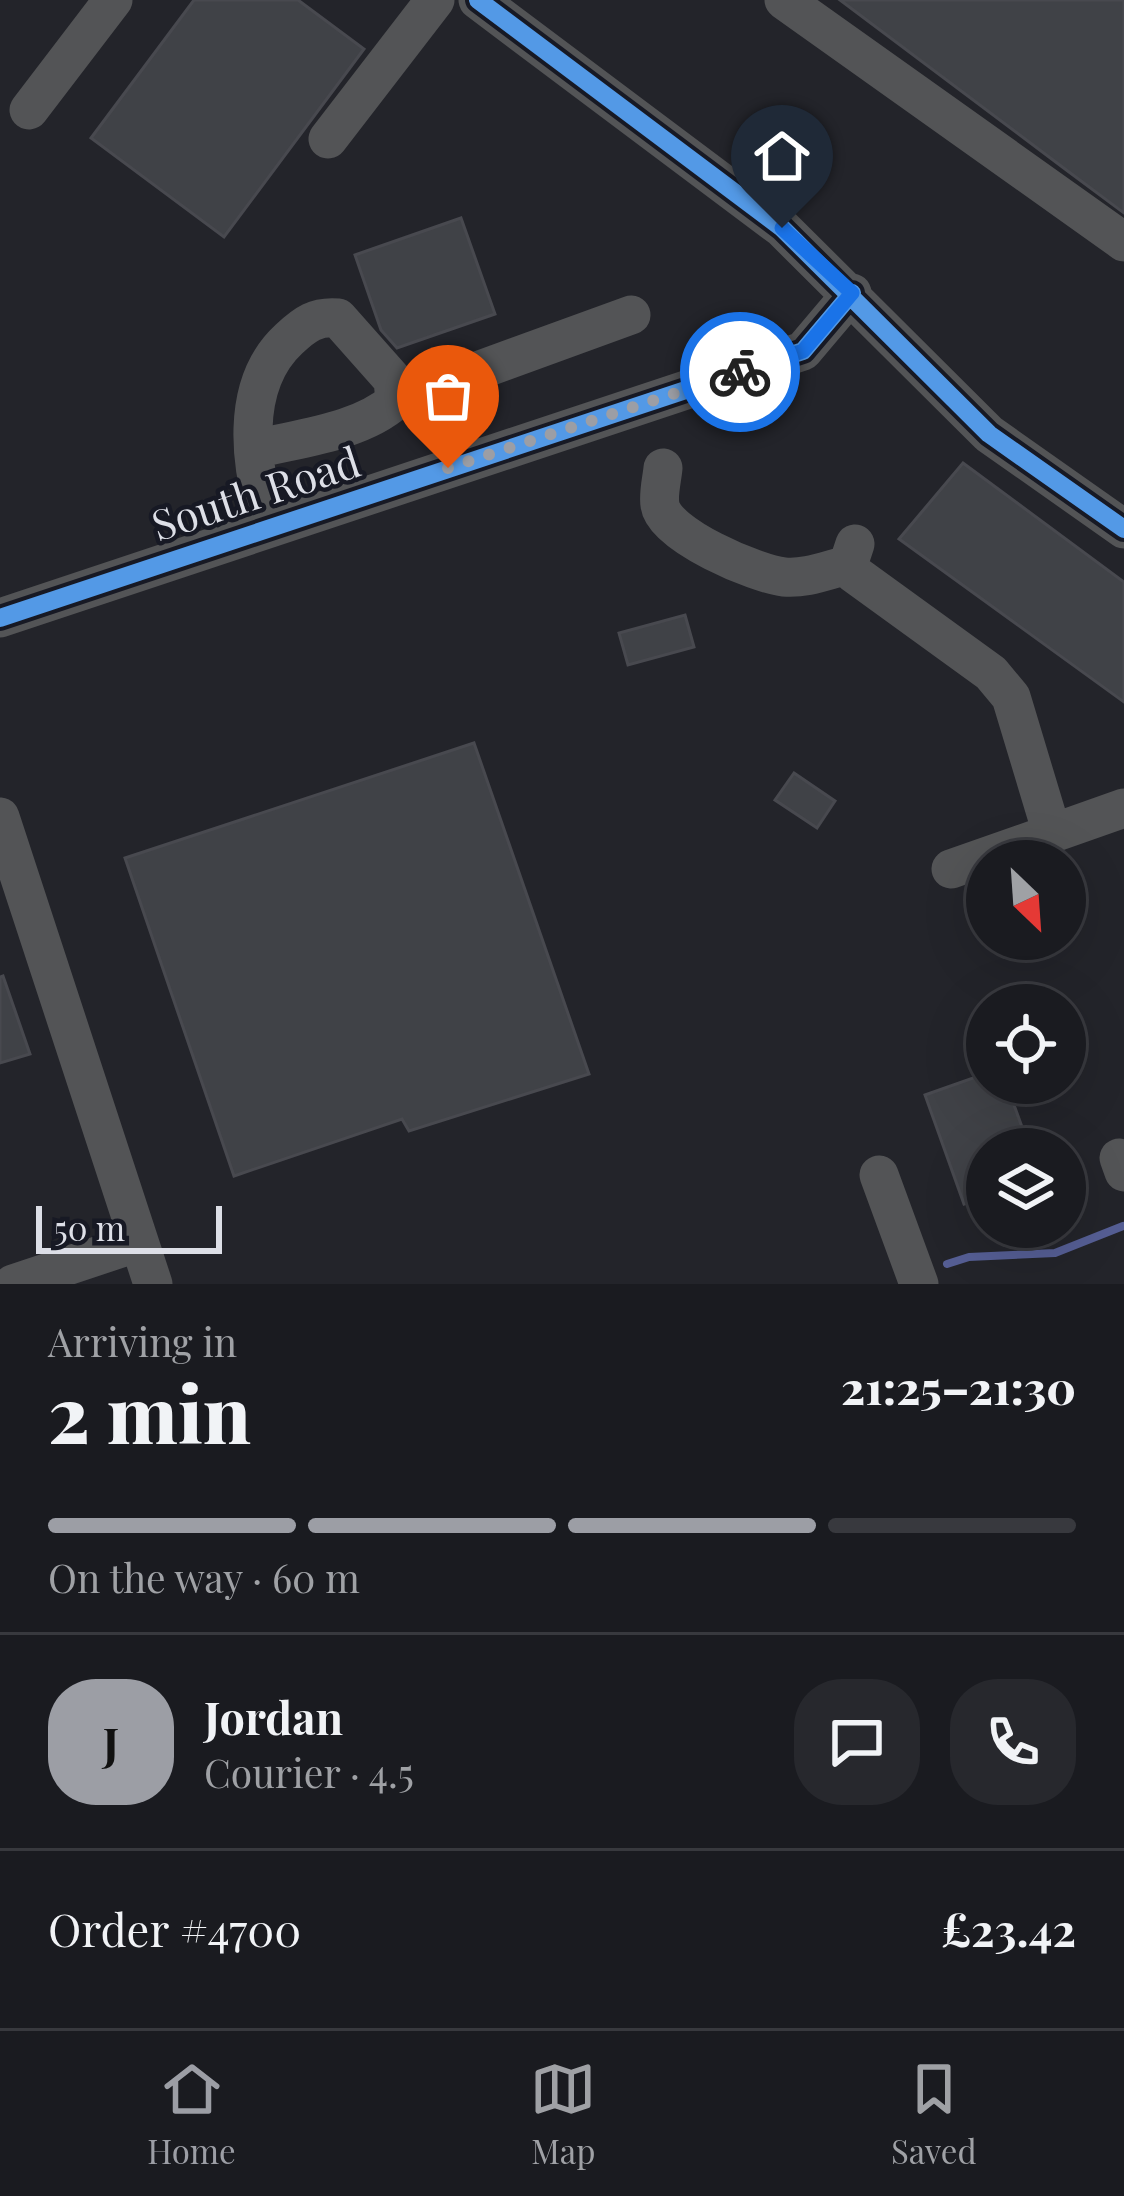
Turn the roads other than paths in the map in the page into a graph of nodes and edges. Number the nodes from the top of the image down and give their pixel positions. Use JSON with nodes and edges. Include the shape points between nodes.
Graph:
{"nodes":[{"id":1,"x":113,"y":0,"type":"edge"},
{"id":2,"x":435,"y":0,"type":"edge"},
{"id":3,"x":478,"y":0,"type":"edge"},
{"id":4,"x":784,"y":0,"type":"edge"},
{"id":5,"x":29,"y":110,"type":"dead end"},
{"id":6,"x":328,"y":140,"type":"dead end"},
{"id":7,"x":1124,"y":242,"type":"edge"},
{"id":8,"x":852,"y":293,"type":"junction"},
{"id":9,"x":631,"y":315,"type":"dead end"},
{"id":10,"x":395,"y":401,"type":"junction"},
{"id":11,"x":256,"y":449,"type":"junction"},
{"id":12,"x":663,"y":468,"type":"dead end"},
{"id":13,"x":271,"y":527,"type":"junction"},
{"id":14,"x":1124,"y":529,"type":"edge"},
{"id":15,"x":0,"y":618,"type":"edge"},
{"id":16,"x":1124,"y":808,"type":"edge"},
{"id":17,"x":0,"y":817,"type":"edge"},
{"id":18,"x":1052,"y":833,"type":"junction"},
{"id":19,"x":951,"y":869,"type":"dead end"},
{"id":20,"x":879,"y":1175,"type":"dead end"},
{"id":21,"x":139,"y":1242,"type":"junction"},
{"id":22,"x":13,"y":1284,"type":"edge"},
{"id":23,"x":153,"y":1284,"type":"edge"},
{"id":24,"x":919,"y":1284,"type":"edge"}],
"edges":[{"from":1,"to":5,"type":"street"},
{"from":2,"to":6,"type":"street"},
{"from":3,"to":8,"type":"street","via":[[782,228]]},
{"from":4,"to":7,"type":"street"},
{"from":8,"to":13,"type":"street","name":"South Road","via":[[803,351]]},
{"from":8,"to":14,"type":"street","via":[[989,434]]},
{"from":9,"to":10,"type":"street"},
{"from":10,"to":11,"type":"street","via":[[355,423]]},
{"from":10,"to":11,"type":"street","via":[[393,380],[362,342],[338,318],[321,316],[278,349],[260,378]]},
{"from":11,"to":13,"type":"street","via":[[258,493]]},
{"from":12,"to":18,"type":"street","via":[[660,507],[682,536],[771,575],[807,577],[851,554],[853,573],[991,673],[1011,697]]},
{"from":13,"to":15,"type":"street","name":"South Road"},
{"from":16,"to":18,"type":"street"},
{"from":17,"to":21,"type":"street"},
{"from":18,"to":19,"type":"street"},
{"from":20,"to":24,"type":"street"},
{"from":21,"to":22,"type":"street"},
{"from":21,"to":23,"type":"street"}]}
